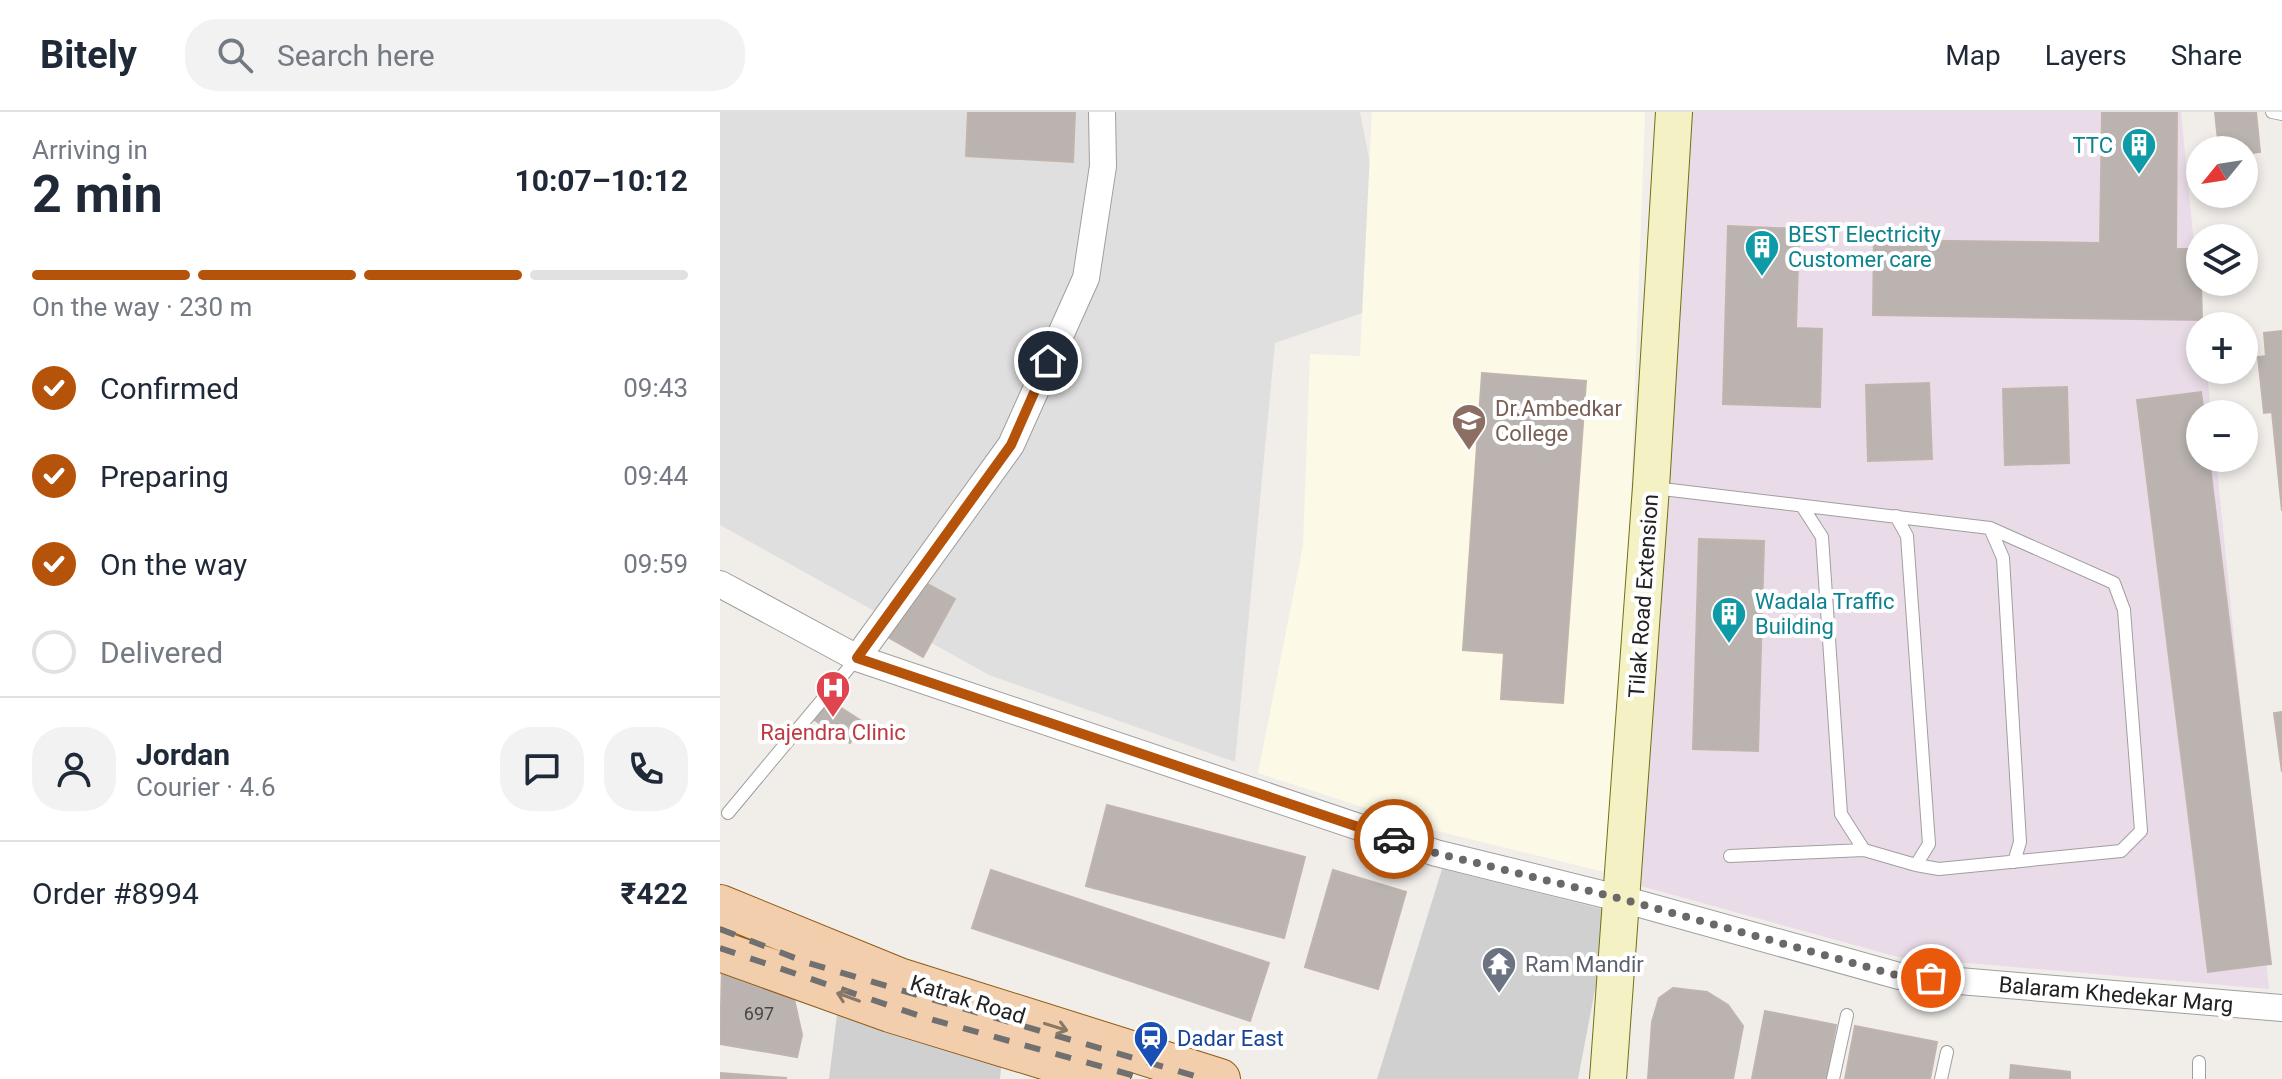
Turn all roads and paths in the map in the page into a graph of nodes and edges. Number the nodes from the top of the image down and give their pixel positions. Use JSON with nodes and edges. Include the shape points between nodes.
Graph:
{"nodes":[{"id":1,"x":1102,"y":112,"type":"edge"},
{"id":2,"x":1674,"y":112,"type":"edge"},
{"id":3,"x":2272,"y":112,"type":"edge"},
{"id":4,"x":2282,"y":114,"type":"edge"},
{"id":5,"x":1651,"y":487,"type":"junction"},
{"id":6,"x":1802,"y":506,"type":"junction"},
{"id":7,"x":1896,"y":516,"type":"junction"},
{"id":8,"x":1990,"y":528,"type":"junction"},
{"id":9,"x":720,"y":584,"type":"edge"},
{"id":10,"x":857,"y":658,"type":"junction"},
{"id":11,"x":728,"y":813,"type":"dead end"},
{"id":12,"x":1864,"y":850,"type":"junction"},
{"id":13,"x":1730,"y":856,"type":"dead end"},
{"id":14,"x":2014,"y":862,"type":"junction"},
{"id":15,"x":1916,"y":865,"type":"junction"},
{"id":16,"x":1622,"y":899,"type":"junction"},
{"id":17,"x":720,"y":905,"type":"edge"},
{"id":18,"x":809,"y":942,"type":"junction"},
{"id":19,"x":720,"y":951,"type":"edge"},
{"id":20,"x":800,"y":980,"type":"junction"},
{"id":21,"x":894,"y":995,"type":"junction"},
{"id":22,"x":2282,"y":1008,"type":"edge"},
{"id":23,"x":943,"y":1010,"type":"junction"},
{"id":24,"x":1847,"y":1015,"type":"dead end"},
{"id":25,"x":1947,"y":1052,"type":"dead end"},
{"id":26,"x":2199,"y":1062,"type":"dead end"},
{"id":27,"x":1154,"y":1069,"type":"edge"},
{"id":28,"x":1209,"y":1077,"type":"edge"},
{"id":29,"x":1110,"y":1079,"type":"edge"},
{"id":30,"x":1608,"y":1079,"type":"edge"},
{"id":31,"x":1833,"y":1079,"type":"edge"},
{"id":32,"x":1941,"y":1079,"type":"edge"},
{"id":33,"x":2199,"y":1079,"type":"edge"}],
"edges":[{"from":1,"to":10,"type":"street","via":[[1103,166],[1086,278],[1011,445]]},
{"from":2,"to":5,"type":"main road","name":"Tilak Road Extension"},
{"from":3,"to":4,"type":"lane"},
{"from":5,"to":6,"type":"lane"},
{"from":5,"to":16,"type":"main road","name":"Tilak Road Extension"},
{"from":6,"to":7,"type":"lane"},
{"from":6,"to":12,"type":"lane","via":[[1822,537],[1841,814]]},
{"from":7,"to":8,"type":"lane"},
{"from":7,"to":15,"type":"lane","via":[[1907,536],[1929,844]]},
{"from":8,"to":14,"type":"lane","via":[[2003,558],[2020,842]]},
{"from":8,"to":14,"type":"lane","via":[[2114,583],[2124,610],[2141,831],[2121,851]]},
{"from":9,"to":10,"type":"street","name":"Balaram Khedekar Marg"},
{"from":10,"to":11,"type":"lane"},
{"from":10,"to":16,"type":"street","name":"Balaram Khedekar Marg","via":[[1436,853]]},
{"from":12,"to":13,"type":"lane"},
{"from":12,"to":15,"type":"lane"},
{"from":14,"to":15,"type":"lane","via":[[1939,869]]},
{"from":16,"to":22,"type":"street","name":"Balaram Khedekar Marg","via":[[1899,976]]},
{"from":16,"to":30,"type":"main road","name":"Tilak Road Extension"},
{"from":17,"to":18,"type":"main road","name":"Katrak Road"},
{"from":18,"to":20,"type":"main road"},
{"from":18,"to":21,"type":"main road","name":"Katrak Road"},
{"from":19,"to":20,"type":"main road","name":"Katrak Road"},
{"from":21,"to":20,"type":"main road","name":"Katrak Road","one_way":true},
{"from":21,"to":23,"type":"main road","name":"Katrak Road"},
{"from":23,"to":27,"type":"main road","name":"Katrak Road","one_way":true},
{"from":23,"to":29,"type":"main road","name":"Katrak Road"},
{"from":24,"to":31,"type":"lane"},
{"from":25,"to":32,"type":"lane"},
{"from":26,"to":33,"type":"lane"},
{"from":27,"to":28,"type":"main road","name":"Katrak Road"}]}
